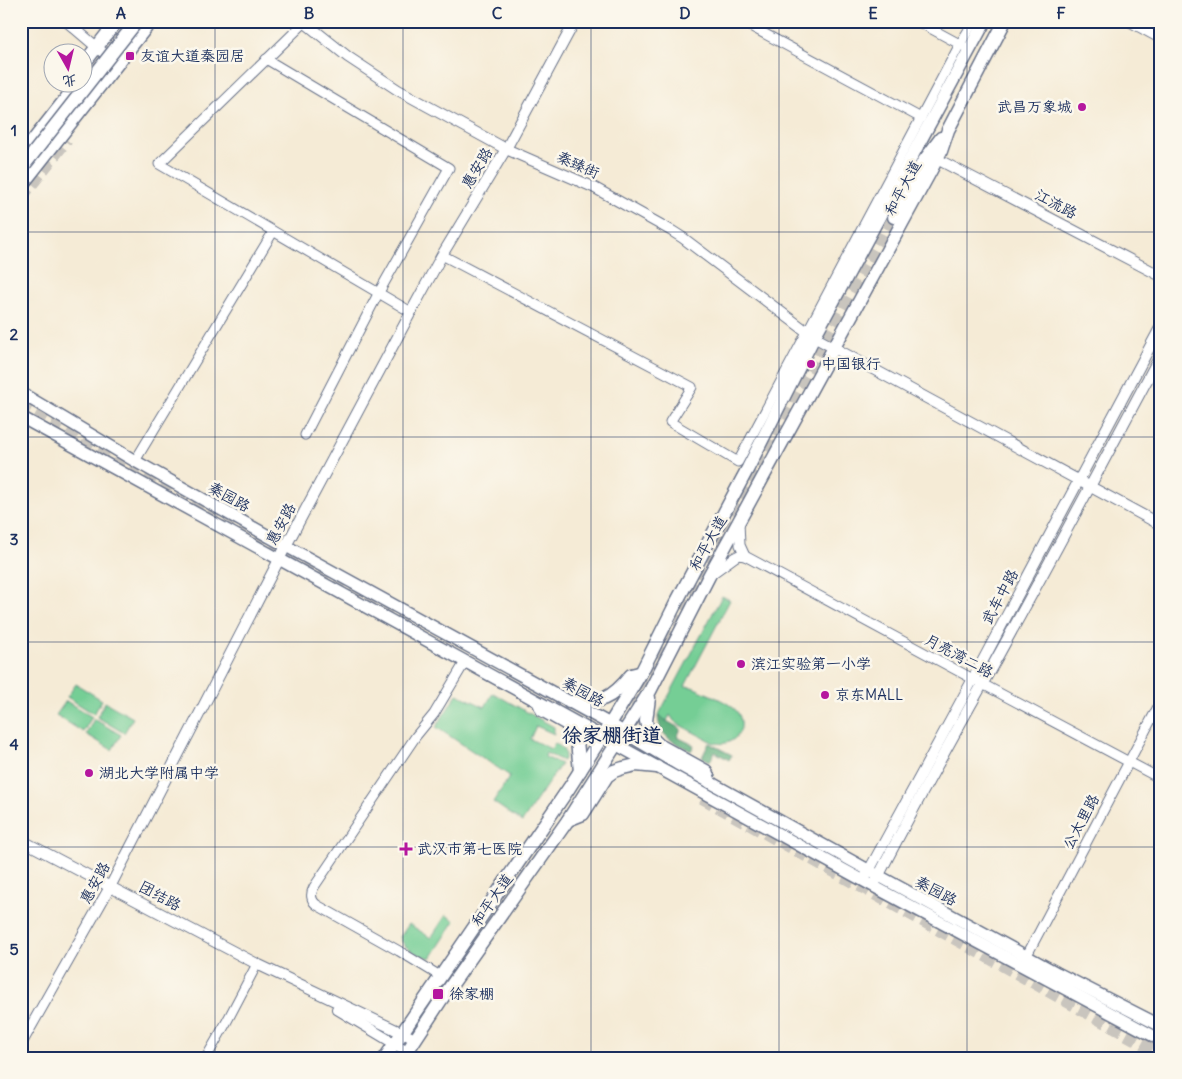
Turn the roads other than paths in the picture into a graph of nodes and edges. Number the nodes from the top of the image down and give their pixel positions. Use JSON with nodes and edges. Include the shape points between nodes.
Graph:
{"nodes":[{"id":1,"x":66,"y":21,"type":"edge"},
{"id":2,"x":118,"y":21,"type":"edge"},
{"id":3,"x":127,"y":21,"type":"edge"},
{"id":4,"x":137,"y":21,"type":"edge"},
{"id":5,"x":152,"y":21,"type":"edge"},
{"id":6,"x":574,"y":21,"type":"edge"},
{"id":7,"x":741,"y":21,"type":"edge"},
{"id":8,"x":917,"y":21,"type":"edge"},
{"id":9,"x":974,"y":21,"type":"edge"},
{"id":10,"x":985,"y":21,"type":"edge"},
{"id":11,"x":1005,"y":21,"type":"edge"},
{"id":12,"x":1128,"y":21,"type":"edge"},
{"id":13,"x":304,"y":22,"type":"edge"},
{"id":14,"x":1161,"y":39,"type":"edge"},
{"id":15,"x":965,"y":47,"type":"junction"},
{"id":16,"x":97,"y":48,"type":"junction"},
{"id":17,"x":92,"y":54,"type":"edge"},
{"id":18,"x":266,"y":59,"type":"junction"},
{"id":19,"x":117,"y":64,"type":"junction"},
{"id":20,"x":92,"y":65,"type":"edge"},
{"id":21,"x":62,"y":92,"type":"edge"},
{"id":22,"x":71,"y":92,"type":"edge"},
{"id":23,"x":84,"y":107,"type":"junction"},
{"id":24,"x":921,"y":118,"type":"junction"},
{"id":25,"x":948,"y":130,"type":"junction"},
{"id":26,"x":66,"y":140,"type":"tunnel mouth"},
{"id":27,"x":21,"y":146,"type":"edge"},
{"id":28,"x":506,"y":149,"type":"junction"},
{"id":29,"x":21,"y":156,"type":"edge"},
{"id":30,"x":937,"y":159,"type":"junction"},
{"id":31,"x":21,"y":169,"type":"edge"},
{"id":32,"x":21,"y":186,"type":"edge"},
{"id":33,"x":894,"y":217,"type":"tunnel mouth"},
{"id":34,"x":273,"y":232,"type":"junction"},
{"id":35,"x":442,"y":255,"type":"junction"},
{"id":36,"x":1161,"y":276,"type":"edge"},
{"id":37,"x":378,"y":294,"type":"junction"},
{"id":38,"x":411,"y":312,"type":"junction"},
{"id":39,"x":1161,"y":326,"type":"edge"},
{"id":40,"x":810,"y":334,"type":"junction"},
{"id":41,"x":834,"y":348,"type":"junction"},
{"id":42,"x":1161,"y":354,"type":"edge"},
{"id":43,"x":21,"y":393,"type":"edge"},
{"id":44,"x":21,"y":417,"type":"edge"},
{"id":45,"x":305,"y":436,"type":"dead end"},
{"id":46,"x":135,"y":461,"type":"junction"},
{"id":47,"x":1078,"y":480,"type":"junction"},
{"id":48,"x":1090,"y":486,"type":"junction"},
{"id":49,"x":739,"y":520,"type":"junction"},
{"id":50,"x":1161,"y":525,"type":"edge"},
{"id":51,"x":286,"y":546,"type":"junction"},
{"id":52,"x":745,"y":556,"type":"junction"},
{"id":53,"x":280,"y":559,"type":"junction"},
{"id":54,"x":709,"y":576,"type":"junction"},
{"id":55,"x":465,"y":662,"type":"junction"},
{"id":56,"x":641,"y":673,"type":"junction"},
{"id":57,"x":978,"y":682,"type":"junction"},
{"id":58,"x":650,"y":691,"type":"junction"},
{"id":59,"x":1161,"y":701,"type":"edge"},
{"id":60,"x":570,"y":702,"type":"junction"},
{"id":61,"x":539,"y":703,"type":"junction"},
{"id":62,"x":610,"y":724,"type":"junction"},
{"id":63,"x":624,"y":733,"type":"junction"},
{"id":64,"x":602,"y":736,"type":"junction"},
{"id":65,"x":616,"y":744,"type":"junction"},
{"id":66,"x":1129,"y":762,"type":"junction"},
{"id":67,"x":656,"y":767,"type":"junction"},
{"id":68,"x":580,"y":771,"type":"junction"},
{"id":69,"x":1161,"y":779,"type":"edge"},
{"id":70,"x":710,"y":782,"type":"junction"},
{"id":71,"x":568,"y":820,"type":"junction"},
{"id":72,"x":21,"y":840,"type":"edge"},
{"id":73,"x":871,"y":878,"type":"junction"},
{"id":74,"x":110,"y":887,"type":"junction"},
{"id":75,"x":1026,"y":956,"type":"junction"},
{"id":76,"x":257,"y":964,"type":"junction"},
{"id":77,"x":440,"y":976,"type":"junction"},
{"id":78,"x":1161,"y":1026,"type":"edge"},
{"id":79,"x":399,"y":1038,"type":"junction"},
{"id":80,"x":415,"y":1039,"type":"junction"},
{"id":81,"x":1161,"y":1040,"type":"edge"},
{"id":82,"x":21,"y":1044,"type":"edge"},
{"id":83,"x":405,"y":1054,"type":"edge"},
{"id":84,"x":206,"y":1058,"type":"edge"},
{"id":85,"x":385,"y":1058,"type":"edge"}],
"edges":[{"from":1,"to":16,"type":"street"},
{"from":2,"to":16,"type":"main road"},
{"from":3,"to":20,"type":"main road"},
{"from":4,"to":31,"type":"main road","bridge":true},
{"from":5,"to":19,"type":"main road"},
{"from":6,"to":28,"type":"street","name":"惠安路"},
{"from":7,"to":24,"type":"street"},
{"from":8,"to":15,"type":"street"},
{"from":9,"to":15,"type":"street"},
{"from":10,"to":15,"type":"main road","name":"和平大道"},
{"from":11,"to":25,"type":"main road","name":"和平大道"},
{"from":12,"to":14,"type":"street"},
{"from":13,"to":18,"type":"street"},
{"from":13,"to":28,"type":"street","name":"秦臻街","via":[[382,80]]},
{"from":15,"to":24,"type":"street"},
{"from":15,"to":40,"type":"main road","name":"和平大道"},
{"from":16,"to":17,"type":"main road"},
{"from":16,"to":19,"type":"street"},
{"from":18,"to":34,"type":"street","via":[[159,164]]},
{"from":18,"to":37,"type":"street","via":[[449,168]]},
{"from":19,"to":23,"type":"main road"},
{"from":21,"to":27,"type":"main road"},
{"from":22,"to":29,"type":"main road"},
{"from":23,"to":26,"type":"main road"},
{"from":23,"to":32,"type":"main road"},
{"from":24,"to":40,"type":"street"},
{"from":25,"to":30,"type":"main road","name":"和平大道"},
{"from":25,"to":33,"type":"main road","via":[[923,162]]},
{"from":28,"to":35,"type":"street","name":"惠安路"},
{"from":28,"to":40,"type":"street","name":"秦臻街","via":[[593,187],[672,231]]},
{"from":30,"to":36,"type":"street","name":"江流路"},
{"from":30,"to":41,"type":"main road","name":"和平大道"},
{"from":34,"to":37,"type":"street"},
{"from":34,"to":46,"type":"street"},
{"from":35,"to":38,"type":"street","name":"惠安路"},
{"from":35,"to":40,"type":"street","via":[[692,386],[670,422],[738,462]]},
{"from":37,"to":38,"type":"street"},
{"from":37,"to":45,"type":"street"},
{"from":38,"to":51,"type":"street","name":"惠安路"},
{"from":39,"to":47,"type":"street","name":"武车中路"},
{"from":40,"to":41,"type":"street","name":"秦臻街"},
{"from":40,"to":56,"type":"main road","name":"和平大道","via":[[748,468]]},
{"from":41,"to":47,"type":"street","name":"秦臻街"},
{"from":41,"to":49,"type":"main road","name":"和平大道"},
{"from":42,"to":48,"type":"street","name":"武车中路"},
{"from":43,"to":46,"type":"main road","name":"秦园路"},
{"from":44,"to":53,"type":"main road","name":"秦园路"},
{"from":46,"to":51,"type":"main road","name":"秦园路"},
{"from":47,"to":48,"type":"street","name":"秦臻街"},
{"from":47,"to":57,"type":"street","name":"武车中路"},
{"from":48,"to":50,"type":"street","name":"秦臻街"},
{"from":48,"to":57,"type":"street","name":"武车中路"},
{"from":49,"to":52,"type":"street","via":[[740,545]]},
{"from":49,"to":54,"type":"main road","name":"和平大道"},
{"from":51,"to":53,"type":"street","name":"惠安路"},
{"from":51,"to":60,"type":"main road","name":"秦园路"},
{"from":52,"to":54,"type":"street","via":[[735,556]]},
{"from":52,"to":57,"type":"street","name":"月亮湾二路"},
{"from":53,"to":55,"type":"main road","name":"秦园路"},
{"from":53,"to":74,"type":"street","name":"惠安路"},
{"from":54,"to":58,"type":"main road","name":"和平大道"},
{"from":55,"to":61,"type":"main road","name":"秦园路"},
{"from":55,"to":77,"type":"street","via":[[434,714],[311,894],[317,905]]},
{"from":56,"to":60,"type":"main road","via":[[631,675],[606,698]]},
{"from":56,"to":62,"type":"main road","name":"和平大道"},
{"from":57,"to":66,"type":"street","name":"月亮湾二路"},
{"from":57,"to":73,"type":"street","name":"武车中路","via":[[952,737]]},
{"from":58,"to":63,"type":"main road","name":"和平大道"},
{"from":58,"to":70,"type":"main road","via":[[646,721],[652,738],[706,771]]},
{"from":59,"to":66,"type":"street","name":"公太里路"},
{"from":60,"to":62,"type":"main road","name":"秦园路"},
{"from":61,"to":64,"type":"main road","name":"秦园路"},
{"from":61,"to":68,"type":"main road","via":[[542,710],[572,730],[577,742]]},
{"from":62,"to":63,"type":"main road","name":"秦园路"},
{"from":62,"to":64,"type":"main road","name":"和平大道"},
{"from":63,"to":65,"type":"main road","name":"和平大道"},
{"from":63,"to":70,"type":"main road","name":"秦园路"},
{"from":64,"to":65,"type":"main road","name":"秦园路"},
{"from":64,"to":68,"type":"main road","name":"和平大道"},
{"from":65,"to":67,"type":"main road","name":"秦园路"},
{"from":65,"to":71,"type":"main road","name":"和平大道"},
{"from":66,"to":69,"type":"street","name":"月亮湾二路"},
{"from":66,"to":75,"type":"street","name":"公太里路"},
{"from":67,"to":71,"type":"main road","via":[[636,765],[614,771],[583,814]]},
{"from":67,"to":73,"type":"main road","name":"秦园路"},
{"from":68,"to":77,"type":"main road","name":"和平大道"},
{"from":70,"to":73,"type":"main road","name":"秦园路"},
{"from":71,"to":80,"type":"main road","name":"和平大道"},
{"from":72,"to":74,"type":"street","name":"团结路"},
{"from":73,"to":75,"type":"main road","name":"秦园路"},
{"from":73,"to":81,"type":"main road","name":"秦园路"},
{"from":74,"to":76,"type":"street","name":"团结路"},
{"from":74,"to":82,"type":"street","name":"惠安路"},
{"from":75,"to":78,"type":"main road","name":"秦园路"},
{"from":76,"to":79,"type":"street","name":"团结路"},
{"from":76,"to":84,"type":"street"},
{"from":77,"to":79,"type":"main road","name":"和平大道"},
{"from":79,"to":80,"type":"street","name":"团结路"},
{"from":79,"to":83,"type":"street","name":"团结路"},
{"from":79,"to":85,"type":"main road","name":"和平大道"},
{"from":80,"to":83,"type":"main road","name":"和平大道"}]}
